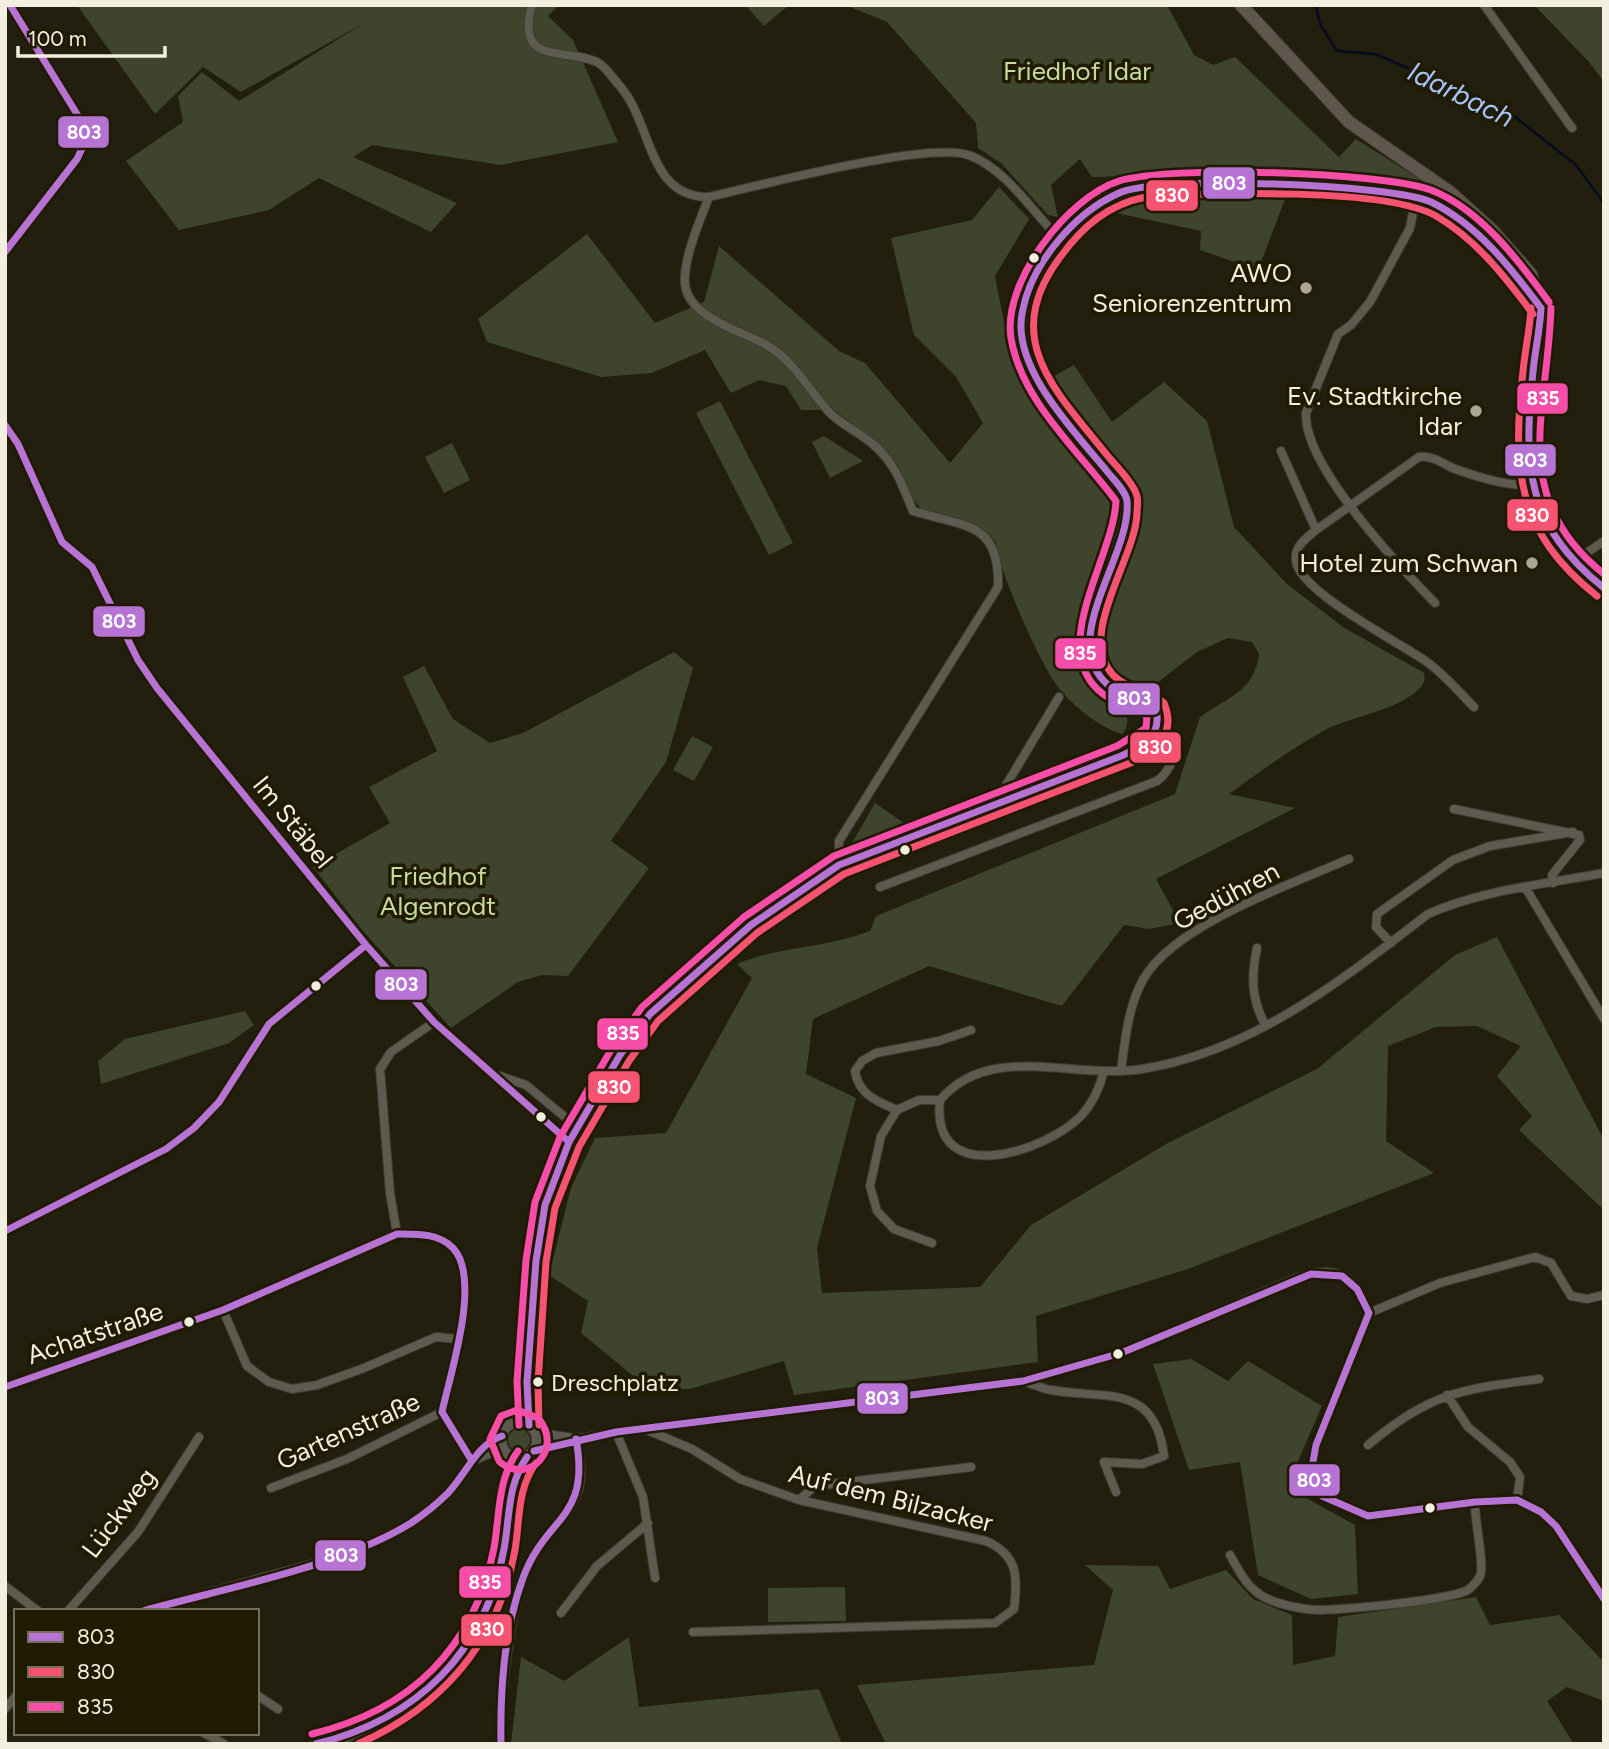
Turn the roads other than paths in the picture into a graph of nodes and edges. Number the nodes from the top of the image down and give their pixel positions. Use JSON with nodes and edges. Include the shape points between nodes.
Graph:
{"nodes":[{"id":1,"x":532,"y":5,"type":"edge"},
{"id":2,"x":1241,"y":5,"type":"edge"},
{"id":3,"x":1484,"y":5,"type":"edge"},
{"id":4,"x":1572,"y":128,"type":"dead end"},
{"id":5,"x":709,"y":197,"type":"junction"},
{"id":6,"x":1416,"y":197,"type":"junction"},
{"id":7,"x":1061,"y":240,"type":"junction"},
{"id":8,"x":1541,"y":308,"type":"junction"},
{"id":9,"x":1281,"y":451,"type":"dead end"},
{"id":10,"x":1530,"y":485,"type":"junction"},
{"id":11,"x":1350,"y":506,"type":"junction"},
{"id":12,"x":1316,"y":530,"type":"junction"},
{"id":13,"x":1604,"y":541,"type":"edge"},
{"id":14,"x":1573,"y":563,"type":"junction"},
{"id":15,"x":92,"y":568,"type":"dead end"},
{"id":16,"x":1604,"y":588,"type":"edge"},
{"id":17,"x":1435,"y":603,"type":"dead end"},
{"id":18,"x":1059,"y":697,"type":"dead end"},
{"id":19,"x":1474,"y":707,"type":"dead end"},
{"id":20,"x":1158,"y":730,"type":"junction"},
{"id":21,"x":1003,"y":800,"type":"junction"},
{"id":22,"x":1454,"y":809,"type":"dead end"},
{"id":23,"x":1573,"y":832,"type":"junction"},
{"id":24,"x":1349,"y":859,"type":"dead end"},
{"id":25,"x":839,"y":865,"type":"junction"},
{"id":26,"x":1604,"y":873,"type":"edge"},
{"id":27,"x":1553,"y":883,"type":"junction"},
{"id":28,"x":880,"y":887,"type":"dead end"},
{"id":29,"x":1525,"y":887,"type":"junction"},
{"id":30,"x":1391,"y":943,"type":"junction"},
{"id":31,"x":366,"y":945,"type":"junction"},
{"id":32,"x":1257,"y":948,"type":"dead end"},
{"id":33,"x":1604,"y":1019,"type":"edge"},
{"id":34,"x":434,"y":1022,"type":"junction"},
{"id":35,"x":1266,"y":1026,"type":"junction"},
{"id":36,"x":971,"y":1030,"type":"dead end"},
{"id":37,"x":1121,"y":1071,"type":"junction"},
{"id":38,"x":1104,"y":1074,"type":"junction"},
{"id":39,"x":497,"y":1076,"type":"junction"},
{"id":40,"x":940,"y":1100,"type":"junction"},
{"id":41,"x":897,"y":1110,"type":"junction"},
{"id":42,"x":577,"y":1127,"type":"junction"},
{"id":43,"x":569,"y":1142,"type":"junction"},
{"id":44,"x":5,"y":1231,"type":"edge"},
{"id":45,"x":397,"y":1234,"type":"junction"},
{"id":46,"x":933,"y":1243,"type":"dead end"},
{"id":47,"x":1604,"y":1295,"type":"edge"},
{"id":48,"x":223,"y":1310,"type":"junction"},
{"id":49,"x":1369,"y":1313,"type":"junction"},
{"id":50,"x":458,"y":1339,"type":"junction"},
{"id":51,"x":1539,"y":1379,"type":"dead end"},
{"id":52,"x":1023,"y":1381,"type":"junction"},
{"id":53,"x":527,"y":1382,"type":"junction"},
{"id":54,"x":5,"y":1387,"type":"edge"},
{"id":55,"x":1447,"y":1395,"type":"junction"},
{"id":56,"x":442,"y":1412,"type":"junction"},
{"id":57,"x":514,"y":1423,"type":"junction"},
{"id":58,"x":532,"y":1428,"type":"junction"},
{"id":59,"x":644,"y":1429,"type":"junction"},
{"id":60,"x":616,"y":1432,"type":"junction"},
{"id":61,"x":502,"y":1436,"type":"junction"},
{"id":62,"x":199,"y":1437,"type":"dead end"},
{"id":63,"x":576,"y":1439,"type":"junction"},
{"id":64,"x":1368,"y":1445,"type":"dead end"},
{"id":65,"x":506,"y":1452,"type":"junction"},
{"id":66,"x":530,"y":1454,"type":"junction"},
{"id":67,"x":472,"y":1461,"type":"junction"},
{"id":68,"x":971,"y":1467,"type":"dead end"},
{"id":69,"x":271,"y":1488,"type":"dead end"},
{"id":70,"x":1116,"y":1492,"type":"dead end"},
{"id":71,"x":512,"y":1493,"type":"junction"},
{"id":72,"x":799,"y":1500,"type":"junction"},
{"id":73,"x":1517,"y":1500,"type":"junction"},
{"id":74,"x":1475,"y":1502,"type":"junction"},
{"id":75,"x":648,"y":1522,"type":"junction"},
{"id":76,"x":1230,"y":1555,"type":"dead end"},
{"id":77,"x":655,"y":1578,"type":"dead end"},
{"id":78,"x":5,"y":1586,"type":"edge"},
{"id":79,"x":1604,"y":1599,"type":"edge"},
{"id":80,"x":35,"y":1609,"type":"edge"},
{"id":81,"x":70,"y":1609,"type":"edge"},
{"id":82,"x":149,"y":1609,"type":"edge"},
{"id":83,"x":561,"y":1613,"type":"dead end"},
{"id":84,"x":693,"y":1632,"type":"dead end"},
{"id":85,"x":259,"y":1696,"type":"edge"},
{"id":86,"x":278,"y":1709,"type":"dead end"},
{"id":87,"x":208,"y":1735,"type":"edge"},
{"id":88,"x":224,"y":1744,"type":"edge"},
{"id":89,"x":316,"y":1744,"type":"edge"},
{"id":90,"x":501,"y":1744,"type":"edge"}],
"edges":[{"from":1,"to":5,"type":"street","via":[[530,35],[535,46],[548,54],[580,56],[600,64],[634,106],[669,183],[686,195]]},
{"from":2,"to":8,"type":"main road","via":[[1358,131],[1440,185],[1492,230],[1531,274]]},
{"from":3,"to":4,"type":"street"},
{"from":5,"to":7,"type":"street","via":[[911,154],[956,151],[991,168]]},
{"from":5,"to":25,"type":"street","via":[[694,238],[685,285],[692,299],[717,324],[787,359],[830,414],[876,446],[895,467],[913,511],[974,529],[989,538],[999,561],[998,587],[839,841]]},
{"from":6,"to":7,"type":"street","via":[[1326,188],[1137,187],[1108,198]]},
{"from":6,"to":8,"type":"street","via":[[1439,206],[1485,244]]},
{"from":6,"to":11,"type":"street","via":[[1410,228],[1370,302],[1338,334],[1306,413],[1305,424]]},
{"from":7,"to":20,"type":"street","via":[[1041,267],[1024,304],[1023,345],[1052,399],[1127,498],[1129,517],[1088,630],[1089,652],[1105,682],[1156,709]]},
{"from":8,"to":10,"type":"main road","via":[[1530,396]]},
{"from":9,"to":12,"type":"street"},
{"from":10,"to":11,"type":"street","via":[[1470,474],[1425,456]]},
{"from":10,"to":14,"type":"main road","via":[[1542,517]]},
{"from":11,"to":12,"type":"street"},
{"from":11,"to":17,"type":"street"},
{"from":12,"to":19,"type":"street","via":[[1296,551],[1296,564],[1310,585],[1428,663]]},
{"from":13,"to":14,"type":"street"},
{"from":14,"to":16,"type":"main road"},
{"from":15,"to":31,"type":"street","name":"Im Stäbel","via":[[157,688]]},
{"from":18,"to":21,"type":"street","via":[[1002,792]]},
{"from":20,"to":21,"type":"street","via":[[1139,748]]},
{"from":20,"to":28,"type":"street","via":[[1173,735],[1174,751],[1173,763],[1157,781]]},
{"from":21,"to":25,"type":"street"},
{"from":22,"to":23,"type":"street"},
{"from":23,"to":27,"type":"street","via":[[1580,841],[1552,875]]},
{"from":23,"to":30,"type":"street","via":[[1490,846],[1453,860],[1377,914],[1376,927]]},
{"from":24,"to":37,"type":"street","name":"Gedühren","via":[[1230,912],[1164,954],[1144,979],[1132,1010]]},
{"from":25,"to":42,"type":"street","via":[[751,925],[650,1014]]},
{"from":26,"to":27,"type":"street"},
{"from":27,"to":29,"type":"street"},
{"from":29,"to":30,"type":"street","via":[[1446,906]]},
{"from":29,"to":33,"type":"street"},
{"from":30,"to":35,"type":"street","via":[[1330,988]]},
{"from":31,"to":34,"type":"street","name":"Im Stäbel"},
{"from":31,"to":44,"type":"street","via":[[269,1024],[219,1102],[194,1128],[166,1149]]},
{"from":32,"to":35,"type":"street","via":[[1253,986]]},
{"from":34,"to":39,"type":"street","name":"Im Stäbel"},
{"from":34,"to":45,"type":"street","via":[[391,1052],[380,1069]]},
{"from":35,"to":37,"type":"street","via":[[1190,1059]]},
{"from":36,"to":41,"type":"street","via":[[876,1053],[862,1061],[855,1071],[858,1086],[870,1098]]},
{"from":37,"to":38,"type":"street"},
{"from":38,"to":40,"type":"street","via":[[995,1068],[964,1080]]},
{"from":38,"to":40,"type":"street","via":[[1092,1101],[1070,1126],[1047,1139],[995,1156],[967,1154],[949,1141],[940,1121]]},
{"from":39,"to":42,"type":"street","name":"Im Stäbel","via":[[526,1085]]},
{"from":39,"to":43,"type":"street","name":"Im Stäbel"},
{"from":40,"to":41,"type":"street","via":[[919,1100]]},
{"from":41,"to":46,"type":"street","via":[[875,1154],[872,1197],[877,1211],[894,1229]]},
{"from":42,"to":43,"type":"street"},
{"from":43,"to":53,"type":"street","via":[[545,1205],[539,1239]]},
{"from":45,"to":48,"type":"street","name":"Achatstraße"},
{"from":45,"to":50,"type":"street","name":"Achatstraße","via":[[421,1232],[445,1240],[460,1256],[467,1274],[467,1298]]},
{"from":47,"to":49,"type":"street","via":[[1587,1300],[1571,1296],[1551,1263],[1535,1257],[1440,1283]]},
{"from":48,"to":50,"type":"street","via":[[247,1366],[269,1382],[292,1389],[317,1385],[436,1337]]},
{"from":48,"to":54,"type":"street","name":"Achatstraße"},
{"from":49,"to":52,"type":"street","via":[[1359,1287],[1341,1274],[1320,1270],[1133,1349]]},
{"from":49,"to":74,"type":"street","via":[[1316,1445],[1311,1473],[1322,1496],[1368,1516]]},
{"from":50,"to":56,"type":"street","name":"Achatstraße"},
{"from":51,"to":55,"type":"street"},
{"from":52,"to":59,"type":"street"},
{"from":52,"to":70,"type":"street","via":[[1051,1390],[1113,1394],[1140,1407],[1161,1431],[1164,1456],[1142,1464],[1104,1462]]},
{"from":53,"to":57,"type":"street"},
{"from":53,"to":58,"type":"street"},
{"from":55,"to":64,"type":"street","via":[[1424,1404]]},
{"from":55,"to":73,"type":"street","via":[[1468,1427],[1510,1462],[1520,1477]]},
{"from":56,"to":67,"type":"street"},
{"from":56,"to":69,"type":"street","name":"Gartenstraße","via":[[347,1459]]},
{"from":57,"to":58,"type":"street"},
{"from":57,"to":61,"type":"street"},
{"from":58,"to":63,"type":"street"},
{"from":58,"to":66,"type":"street","via":[[537,1441]]},
{"from":59,"to":60,"type":"street"},
{"from":59,"to":72,"type":"street","name":"Auf dem Bilzacker","via":[[692,1449],[740,1479]]},
{"from":60,"to":63,"type":"street"},
{"from":60,"to":75,"type":"street","via":[[643,1497]]},
{"from":61,"to":65,"type":"street"},
{"from":61,"to":67,"type":"street","via":[[489,1440]]},
{"from":62,"to":81,"type":"street","name":"Lückweg","via":[[138,1532]]},
{"from":63,"to":66,"type":"street"},
{"from":63,"to":90,"type":"street","via":[[583,1471],[581,1489],[532,1556],[515,1608]]},
{"from":65,"to":66,"type":"street"},
{"from":65,"to":67,"type":"street"},
{"from":65,"to":71,"type":"street"},
{"from":66,"to":71,"type":"street"},
{"from":67,"to":82,"type":"street","via":[[439,1500],[412,1522],[369,1545]]},
{"from":68,"to":72,"type":"street","via":[[816,1486]]},
{"from":71,"to":89,"type":"street","via":[[496,1591],[452,1667],[424,1695],[393,1716],[359,1734]]},
{"from":72,"to":84,"type":"street","name":"Auf dem Bilzacker","via":[[1001,1548],[1012,1563],[1017,1585],[1014,1609],[995,1623],[959,1627]]},
{"from":73,"to":74,"type":"street"},
{"from":73,"to":79,"type":"street","via":[[1556,1526]]},
{"from":74,"to":76,"type":"street","via":[[1483,1567],[1468,1591],[1319,1610],[1260,1595]]},
{"from":75,"to":77,"type":"street"},
{"from":75,"to":83,"type":"street","via":[[597,1566]]},
{"from":78,"to":80,"type":"street"},
{"from":85,"to":86,"type":"street"},
{"from":87,"to":88,"type":"street"}]}
